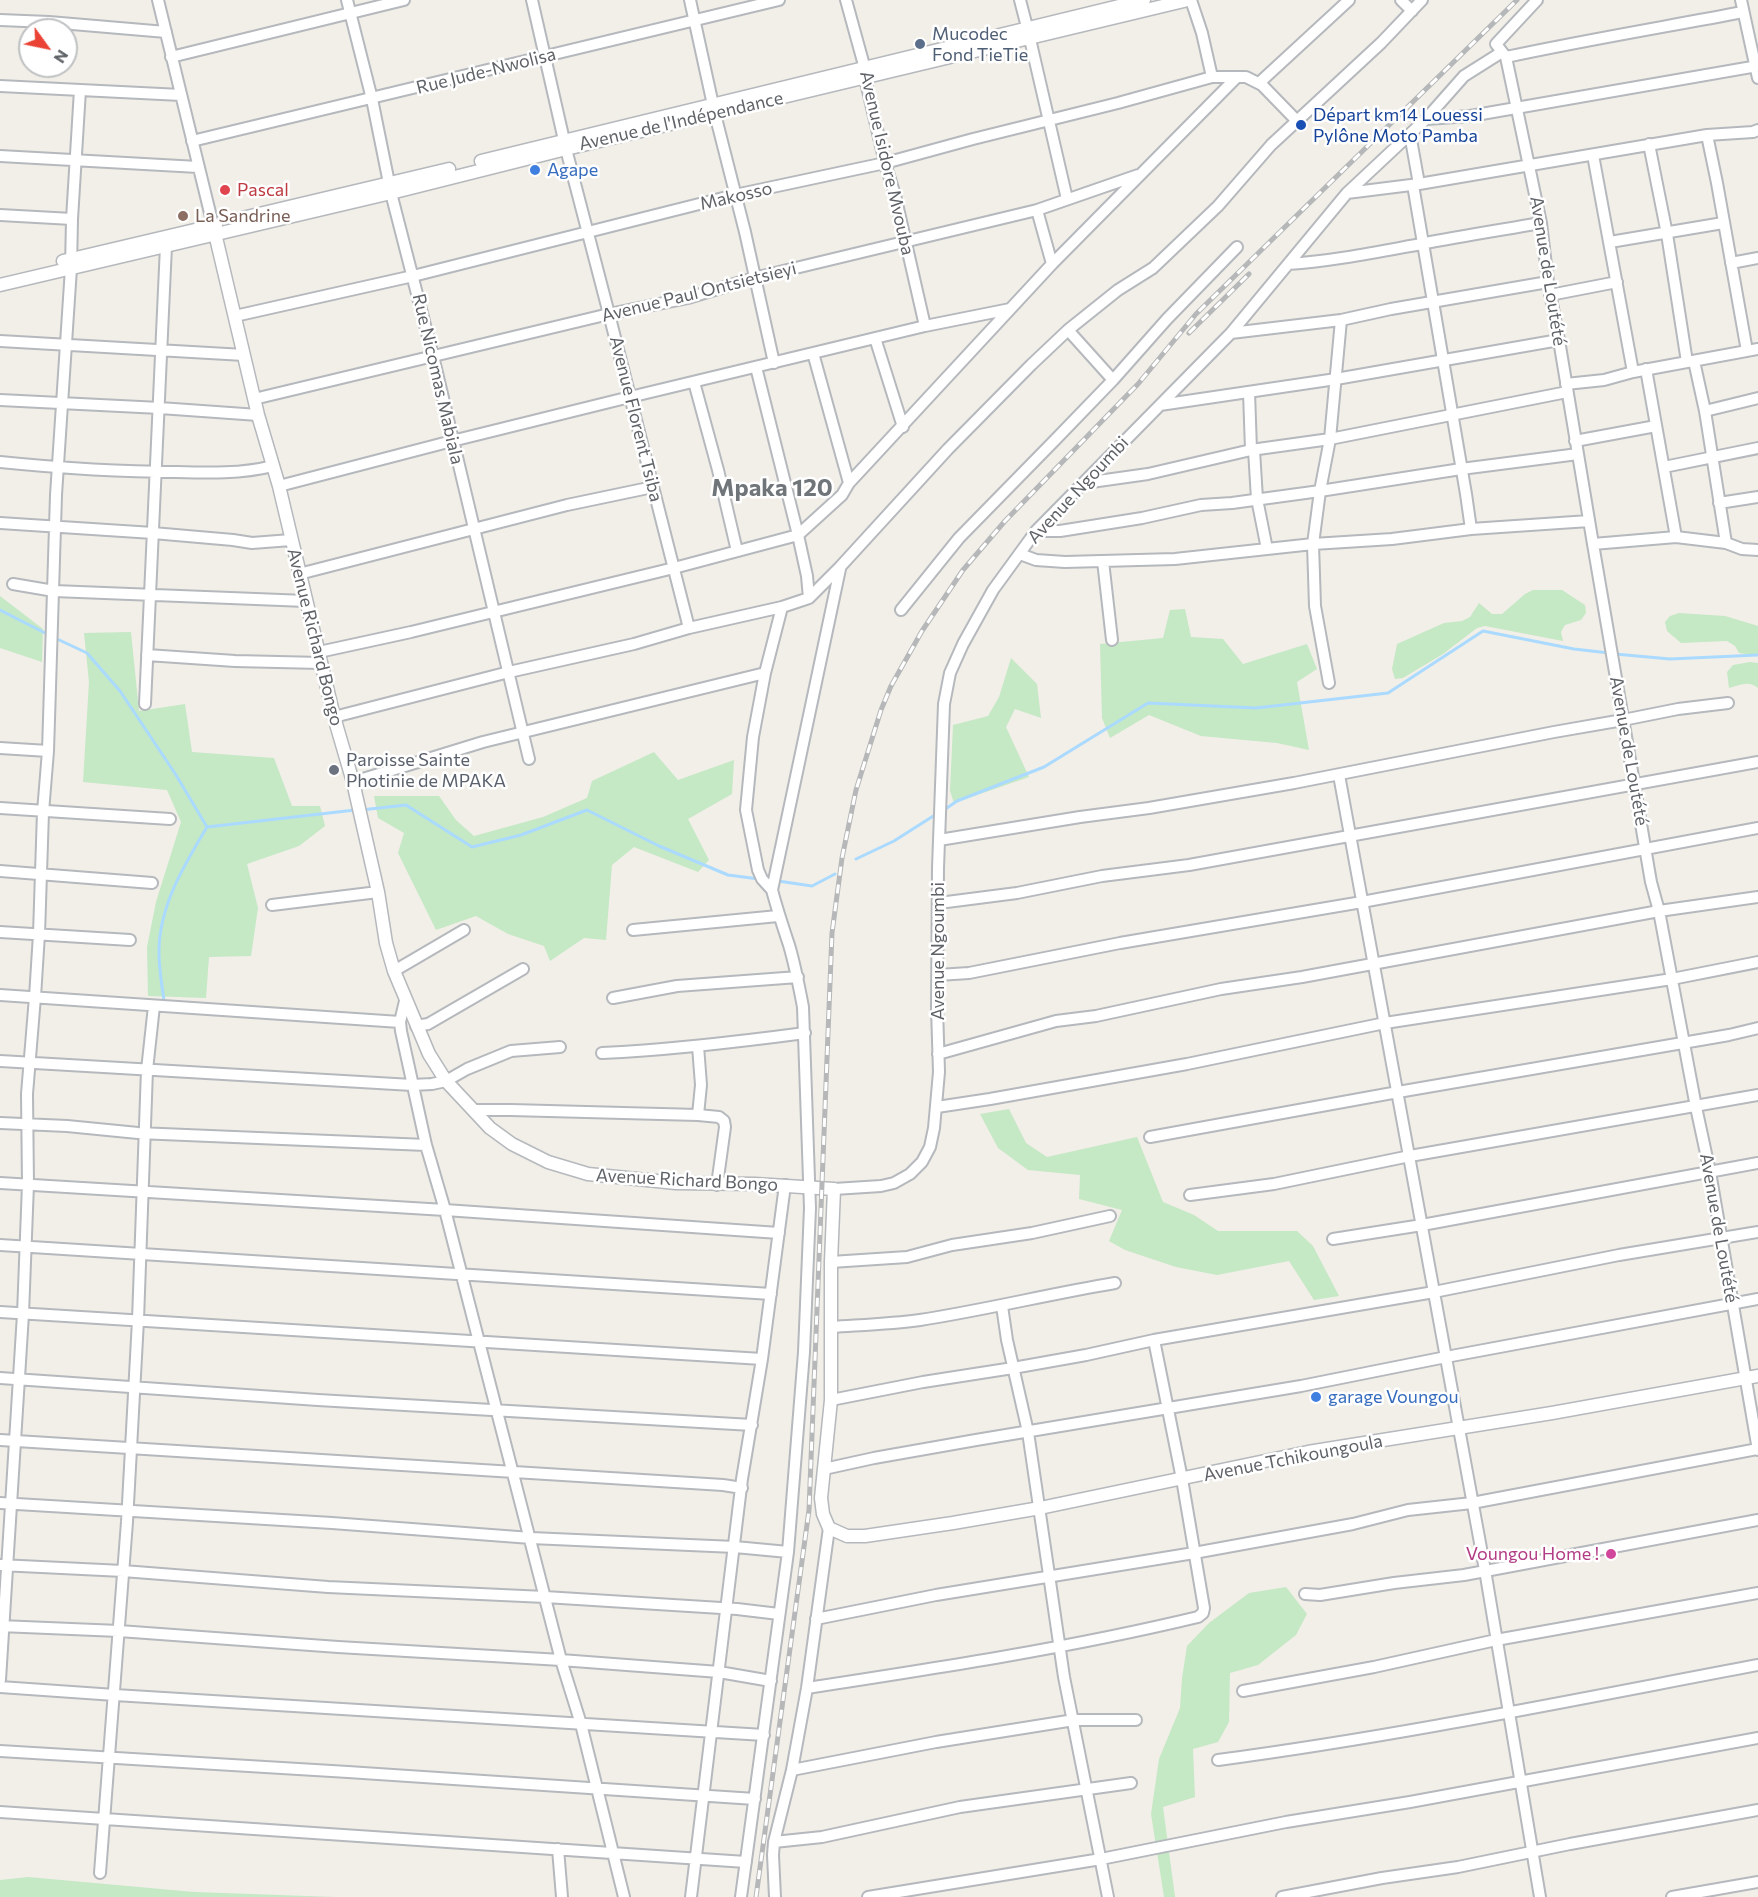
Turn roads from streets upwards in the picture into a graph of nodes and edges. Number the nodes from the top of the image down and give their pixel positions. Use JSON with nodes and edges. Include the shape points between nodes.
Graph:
{"nodes":[{"id":1,"x":158,"y":0,"type":"edge"},
{"id":2,"x":347,"y":0,"type":"edge"},
{"id":3,"x":404,"y":0,"type":"edge"},
{"id":4,"x":532,"y":0,"type":"edge"},
{"id":5,"x":690,"y":0,"type":"edge"},
{"id":6,"x":779,"y":0,"type":"edge"},
{"id":7,"x":846,"y":0,"type":"edge"},
{"id":8,"x":1020,"y":0,"type":"edge"},
{"id":9,"x":1144,"y":0,"type":"edge"},
{"id":10,"x":1189,"y":0,"type":"edge"},
{"id":11,"x":1349,"y":0,"type":"edge"},
{"id":12,"x":1401,"y":0,"type":"edge"},
{"id":13,"x":1422,"y":0,"type":"edge"},
{"id":14,"x":1537,"y":0,"type":"edge"},
{"id":15,"x":1741,"y":0,"type":"edge"},
{"id":16,"x":1412,"y":11,"type":"junction"},
{"id":17,"x":1743,"y":12,"type":"junction"},
{"id":18,"x":350,"y":13,"type":"junction"},
{"id":19,"x":0,"y":20,"type":"edge"},
{"id":20,"x":695,"y":21,"type":"junction"},
{"id":21,"x":166,"y":32,"type":"junction"},
{"id":22,"x":1028,"y":33,"type":"junction"},
{"id":23,"x":1504,"y":55,"type":"junction"},
{"id":24,"x":546,"y":56,"type":"junction"},
{"id":25,"x":171,"y":57,"type":"junction"},
{"id":26,"x":1757,"y":66,"type":"edge"},
{"id":27,"x":865,"y":73,"type":"junction"},
{"id":28,"x":1212,"y":77,"type":"junction"},
{"id":29,"x":1237,"y":77,"type":"junction"},
{"id":30,"x":1758,"y":78,"type":"edge"},
{"id":31,"x":1259,"y":83,"type":"junction"},
{"id":32,"x":0,"y":86,"type":"edge"},
{"id":33,"x":80,"y":90,"type":"junction"},
{"id":34,"x":181,"y":95,"type":"junction"},
{"id":35,"x":372,"y":99,"type":"junction"},
{"id":36,"x":1516,"y":108,"type":"junction"},
{"id":37,"x":714,"y":109,"type":"junction"},
{"id":38,"x":1426,"y":119,"type":"junction"},
{"id":39,"x":1050,"y":120,"type":"junction"},
{"id":40,"x":1297,"y":121,"type":"junction"},
{"id":41,"x":1758,"y":130,"type":"edge"},
{"id":42,"x":1410,"y":134,"type":"junction"},
{"id":43,"x":1707,"y":135,"type":"junction"},
{"id":44,"x":192,"y":141,"type":"junction"},
{"id":45,"x":1649,"y":144,"type":"junction"},
{"id":46,"x":565,"y":145,"type":"junction"},
{"id":47,"x":1593,"y":155,"type":"junction"},
{"id":48,"x":0,"y":156,"type":"edge"},
{"id":49,"x":75,"y":159,"type":"junction"},
{"id":50,"x":885,"y":163,"type":"junction"},
{"id":51,"x":1529,"y":165,"type":"junction"},
{"id":52,"x":198,"y":167,"type":"junction"},
{"id":53,"x":1141,"y":174,"type":"junction"},
{"id":54,"x":1416,"y":184,"type":"junction"},
{"id":55,"x":390,"y":188,"type":"junction"},
{"id":56,"x":1347,"y":193,"type":"junction"},
{"id":57,"x":735,"y":195,"type":"junction"},
{"id":58,"x":1067,"y":199,"type":"junction"},
{"id":59,"x":1037,"y":210,"type":"junction"},
{"id":60,"x":0,"y":215,"type":"edge"},
{"id":61,"x":72,"y":219,"type":"junction"},
{"id":62,"x":1540,"y":223,"type":"junction"},
{"id":63,"x":1723,"y":223,"type":"junction"},
{"id":64,"x":214,"y":229,"type":"junction"},
{"id":65,"x":588,"y":232,"type":"junction"},
{"id":66,"x":1667,"y":234,"type":"junction"},
{"id":67,"x":905,"y":242,"type":"junction"},
{"id":68,"x":1422,"y":243,"type":"junction"},
{"id":69,"x":1610,"y":243,"type":"junction"},
{"id":70,"x":166,"y":246,"type":"junction"},
{"id":71,"x":1237,"y":247,"type":"dead end"},
{"id":72,"x":1758,"y":258,"type":"edge"},
{"id":73,"x":1731,"y":263,"type":"junction"},
{"id":74,"x":71,"y":264,"type":"junction"},
{"id":75,"x":1052,"y":264,"type":"junction"},
{"id":76,"x":1288,"y":264,"type":"junction"},
{"id":77,"x":0,"y":276,"type":"edge"},
{"id":78,"x":413,"y":276,"type":"junction"},
{"id":79,"x":754,"y":278,"type":"junction"},
{"id":80,"x":1548,"y":282,"type":"junction"},
{"id":81,"x":1617,"y":282,"type":"junction"},
{"id":82,"x":0,"y":285,"type":"edge"},
{"id":83,"x":1550,"y":295,"type":"junction"},
{"id":84,"x":1434,"y":302,"type":"junction"},
{"id":85,"x":1010,"y":309,"type":"junction"},
{"id":86,"x":609,"y":314,"type":"junction"},
{"id":87,"x":235,"y":316,"type":"junction"},
{"id":88,"x":1341,"y":320,"type":"junction"},
{"id":89,"x":925,"y":326,"type":"junction"},
{"id":90,"x":1068,"y":330,"type":"junction"},
{"id":91,"x":1231,"y":333,"type":"junction"},
{"id":92,"x":875,"y":338,"type":"junction"},
{"id":93,"x":1559,"y":340,"type":"junction"},
{"id":94,"x":0,"y":341,"type":"edge"},
{"id":95,"x":65,"y":344,"type":"junction"},
{"id":96,"x":162,"y":350,"type":"junction"},
{"id":97,"x":1752,"y":350,"type":"edge"},
{"id":98,"x":813,"y":353,"type":"junction"},
{"id":99,"x":244,"y":355,"type":"junction"},
{"id":100,"x":433,"y":356,"type":"junction"},
{"id":101,"x":1443,"y":360,"type":"junction"},
{"id":102,"x":1690,"y":361,"type":"junction"},
{"id":103,"x":774,"y":363,"type":"junction"},
{"id":104,"x":756,"y":367,"type":"junction"},
{"id":105,"x":1646,"y":369,"type":"junction"},
{"id":106,"x":1633,"y":372,"type":"junction"},
{"id":107,"x":1336,"y":379,"type":"junction"},
{"id":108,"x":1113,"y":380,"type":"junction"},
{"id":109,"x":694,"y":382,"type":"junction"},
{"id":110,"x":1567,"y":388,"type":"junction"},
{"id":111,"x":1249,"y":392,"type":"junction"},
{"id":112,"x":630,"y":397,"type":"junction"},
{"id":113,"x":1758,"y":398,"type":"edge"},
{"id":114,"x":254,"y":399,"type":"junction"},
{"id":115,"x":0,"y":400,"type":"edge"},
{"id":116,"x":62,"y":404,"type":"junction"},
{"id":117,"x":1160,"y":405,"type":"junction"},
{"id":118,"x":160,"y":408,"type":"junction"},
{"id":119,"x":1705,"y":411,"type":"junction"},
{"id":120,"x":258,"y":415,"type":"junction"},
{"id":121,"x":1452,"y":415,"type":"junction"},
{"id":122,"x":1656,"y":426,"type":"junction"},
{"id":123,"x":903,"y":427,"type":"junction"},
{"id":124,"x":1330,"y":439,"type":"junction"},
{"id":125,"x":452,"y":441,"type":"junction"},
{"id":126,"x":1575,"y":441,"type":"junction"},
{"id":127,"x":1758,"y":448,"type":"edge"},
{"id":128,"x":1252,"y":450,"type":"junction"},
{"id":129,"x":1578,"y":454,"type":"junction"},
{"id":130,"x":1713,"y":456,"type":"junction"},
{"id":131,"x":0,"y":462,"type":"edge"},
{"id":132,"x":273,"y":466,"type":"junction"},
{"id":133,"x":58,"y":467,"type":"junction"},
{"id":134,"x":1664,"y":467,"type":"junction"},
{"id":135,"x":1461,"y":469,"type":"junction"},
{"id":136,"x":156,"y":472,"type":"junction"},
{"id":137,"x":849,"y":483,"type":"junction"},
{"id":138,"x":1084,"y":483,"type":"junction"},
{"id":139,"x":279,"y":486,"type":"junction"},
{"id":140,"x":653,"y":487,"type":"junction"},
{"id":141,"x":1320,"y":491,"type":"junction"},
{"id":142,"x":1758,"y":497,"type":"edge"},
{"id":143,"x":1257,"y":499,"type":"junction"},
{"id":144,"x":1719,"y":503,"type":"junction"},
{"id":145,"x":1589,"y":521,"type":"junction"},
{"id":146,"x":0,"y":523,"type":"edge"},
{"id":147,"x":55,"y":528,"type":"junction"},
{"id":148,"x":474,"y":529,"type":"junction"},
{"id":149,"x":1470,"y":529,"type":"junction"},
{"id":150,"x":1036,"y":531,"type":"junction"},
{"id":151,"x":153,"y":533,"type":"junction"},
{"id":152,"x":798,"y":535,"type":"junction"},
{"id":153,"x":1677,"y":537,"type":"junction"},
{"id":154,"x":291,"y":540,"type":"junction"},
{"id":155,"x":1726,"y":543,"type":"junction"},
{"id":156,"x":1313,"y":544,"type":"junction"},
{"id":157,"x":1593,"y":544,"type":"junction"},
{"id":158,"x":1266,"y":549,"type":"junction"},
{"id":159,"x":1758,"y":550,"type":"edge"},
{"id":160,"x":737,"y":551,"type":"junction"},
{"id":161,"x":1020,"y":554,"type":"junction"},
{"id":162,"x":1103,"y":561,"type":"junction"},
{"id":163,"x":840,"y":567,"type":"junction"},
{"id":164,"x":674,"y":568,"type":"junction"},
{"id":165,"x":299,"y":574,"type":"junction"},
{"id":166,"x":13,"y":584,"type":"dead end"},
{"id":167,"x":54,"y":591,"type":"junction"},
{"id":168,"x":150,"y":594,"type":"junction"},
{"id":169,"x":809,"y":598,"type":"junction"},
{"id":170,"x":306,"y":601,"type":"junction"},
{"id":171,"x":782,"y":607,"type":"junction"},
{"id":172,"x":901,"y":610,"type":"dead end"},
{"id":173,"x":494,"y":612,"type":"junction"},
{"id":174,"x":689,"y":628,"type":"junction"},
{"id":175,"x":1112,"y":640,"type":"dead end"},
{"id":176,"x":147,"y":655,"type":"junction"},
{"id":177,"x":320,"y":658,"type":"junction"},
{"id":178,"x":509,"y":672,"type":"junction"},
{"id":179,"x":765,"y":673,"type":"junction"},
{"id":180,"x":1329,"y":683,"type":"dead end"},
{"id":181,"x":1728,"y":703,"type":"dead end"},
{"id":182,"x":145,"y":704,"type":"dead end"},
{"id":183,"x":334,"y":717,"type":"junction"},
{"id":184,"x":1623,"y":720,"type":"junction"},
{"id":185,"x":523,"y":733,"type":"junction"},
{"id":186,"x":0,"y":748,"type":"edge"},
{"id":187,"x":48,"y":751,"type":"junction"},
{"id":188,"x":529,"y":759,"type":"dead end"},
{"id":189,"x":1758,"y":762,"type":"edge"},
{"id":190,"x":1339,"y":775,"type":"junction"},
{"id":191,"x":353,"y":782,"type":"junction"},
{"id":192,"x":1635,"y":784,"type":"junction"},
{"id":193,"x":0,"y":808,"type":"edge"},
{"id":194,"x":43,"y":812,"type":"junction"},
{"id":195,"x":170,"y":819,"type":"dead end"},
{"id":196,"x":1758,"y":828,"type":"edge"},
{"id":197,"x":1350,"y":837,"type":"junction"},
{"id":198,"x":939,"y":840,"type":"junction"},
{"id":199,"x":1647,"y":848,"type":"junction"},
{"id":200,"x":0,"y":871,"type":"edge"},
{"id":201,"x":40,"y":874,"type":"junction"},
{"id":202,"x":152,"y":883,"type":"dead end"},
{"id":203,"x":772,"y":890,"type":"junction"},
{"id":204,"x":378,"y":892,"type":"junction"},
{"id":205,"x":1758,"y":897,"type":"edge"},
{"id":206,"x":1362,"y":902,"type":"junction"},
{"id":207,"x":939,"y":903,"type":"junction"},
{"id":208,"x":272,"y":906,"type":"dead end"},
{"id":209,"x":1659,"y":911,"type":"junction"},
{"id":210,"x":778,"y":916,"type":"junction"},
{"id":211,"x":464,"y":930,"type":"dead end"},
{"id":212,"x":633,"y":930,"type":"dead end"},
{"id":213,"x":0,"y":932,"type":"edge"},
{"id":214,"x":39,"y":934,"type":"junction"},
{"id":215,"x":130,"y":940,"type":"dead end"},
{"id":216,"x":1758,"y":962,"type":"edge"},
{"id":217,"x":1374,"y":964,"type":"junction"},
{"id":218,"x":523,"y":969,"type":"dead end"},
{"id":219,"x":394,"y":971,"type":"junction"},
{"id":220,"x":938,"y":975,"type":"junction"},
{"id":221,"x":798,"y":978,"type":"junction"},
{"id":222,"x":1672,"y":980,"type":"junction"},
{"id":223,"x":0,"y":995,"type":"edge"},
{"id":224,"x":35,"y":997,"type":"junction"},
{"id":225,"x":613,"y":998,"type":"dead end"},
{"id":226,"x":405,"y":1001,"type":"junction"},
{"id":227,"x":154,"y":1006,"type":"junction"},
{"id":228,"x":400,"y":1022,"type":"junction"},
{"id":229,"x":1385,"y":1023,"type":"junction"},
{"id":230,"x":416,"y":1026,"type":"junction"},
{"id":231,"x":1758,"y":1028,"type":"edge"},
{"id":232,"x":805,"y":1033,"type":"junction"},
{"id":233,"x":1684,"y":1042,"type":"junction"},
{"id":234,"x":698,"y":1046,"type":"junction"},
{"id":235,"x":560,"y":1047,"type":"dead end"},
{"id":236,"x":602,"y":1053,"type":"dead end"},
{"id":237,"x":938,"y":1054,"type":"junction"},
{"id":238,"x":0,"y":1061,"type":"edge"},
{"id":239,"x":30,"y":1063,"type":"junction"},
{"id":240,"x":147,"y":1070,"type":"junction"},
{"id":241,"x":447,"y":1081,"type":"junction"},
{"id":242,"x":412,"y":1085,"type":"junction"},
{"id":243,"x":1398,"y":1092,"type":"junction"},
{"id":244,"x":1758,"y":1095,"type":"edge"},
{"id":245,"x":936,"y":1107,"type":"junction"},
{"id":246,"x":1696,"y":1107,"type":"junction"},
{"id":247,"x":473,"y":1110,"type":"junction"},
{"id":248,"x":698,"y":1115,"type":"junction"},
{"id":249,"x":0,"y":1123,"type":"edge"},
{"id":250,"x":27,"y":1125,"type":"junction"},
{"id":251,"x":146,"y":1134,"type":"junction"},
{"id":252,"x":1150,"y":1137,"type":"dead end"},
{"id":253,"x":426,"y":1145,"type":"junction"},
{"id":254,"x":1410,"y":1156,"type":"junction"},
{"id":255,"x":1758,"y":1163,"type":"edge"},
{"id":256,"x":1710,"y":1172,"type":"junction"},
{"id":257,"x":0,"y":1183,"type":"edge"},
{"id":258,"x":28,"y":1184,"type":"junction"},
{"id":259,"x":717,"y":1185,"type":"junction"},
{"id":260,"x":785,"y":1185,"type":"junction"},
{"id":261,"x":808,"y":1186,"type":"junction"},
{"id":262,"x":828,"y":1188,"type":"junction"},
{"id":263,"x":143,"y":1191,"type":"junction"},
{"id":264,"x":1190,"y":1195,"type":"dead end"},
{"id":265,"x":445,"y":1210,"type":"junction"},
{"id":266,"x":1110,"y":1216,"type":"dead end"},
{"id":267,"x":1422,"y":1225,"type":"junction"},
{"id":268,"x":1758,"y":1232,"type":"edge"},
{"id":269,"x":779,"y":1233,"type":"junction"},
{"id":270,"x":1333,"y":1239,"type":"dead end"},
{"id":271,"x":1722,"y":1239,"type":"junction"},
{"id":272,"x":0,"y":1245,"type":"edge"},
{"id":273,"x":25,"y":1246,"type":"junction"},
{"id":274,"x":140,"y":1254,"type":"junction"},
{"id":275,"x":831,"y":1262,"type":"junction"},
{"id":276,"x":461,"y":1275,"type":"junction"},
{"id":277,"x":1115,"y":1283,"type":"dead end"},
{"id":278,"x":1434,"y":1292,"type":"junction"},
{"id":279,"x":771,"y":1294,"type":"junction"},
{"id":280,"x":1758,"y":1299,"type":"edge"},
{"id":281,"x":1732,"y":1304,"type":"junction"},
{"id":282,"x":1002,"y":1306,"type":"junction"},
{"id":283,"x":0,"y":1312,"type":"edge"},
{"id":284,"x":23,"y":1314,"type":"junction"},
{"id":285,"x":138,"y":1320,"type":"junction"},
{"id":286,"x":832,"y":1327,"type":"junction"},
{"id":287,"x":1154,"y":1340,"type":"junction"},
{"id":288,"x":478,"y":1341,"type":"junction"},
{"id":289,"x":1446,"y":1357,"type":"junction"},
{"id":290,"x":762,"y":1359,"type":"junction"},
{"id":291,"x":1013,"y":1368,"type":"junction"},
{"id":292,"x":1752,"y":1377,"type":"edge"},
{"id":293,"x":0,"y":1378,"type":"edge"},
{"id":294,"x":19,"y":1379,"type":"junction"},
{"id":295,"x":134,"y":1387,"type":"junction"},
{"id":296,"x":831,"y":1400,"type":"junction"},
{"id":297,"x":1168,"y":1407,"type":"junction"},
{"id":298,"x":496,"y":1410,"type":"junction"},
{"id":299,"x":752,"y":1425,"type":"junction"},
{"id":300,"x":1459,"y":1429,"type":"junction"},
{"id":301,"x":1028,"y":1432,"type":"junction"},
{"id":302,"x":0,"y":1440,"type":"edge"},
{"id":303,"x":15,"y":1441,"type":"junction"},
{"id":304,"x":130,"y":1449,"type":"junction"},
{"id":305,"x":1758,"y":1449,"type":"edge"},
{"id":306,"x":824,"y":1469,"type":"junction"},
{"id":307,"x":512,"y":1472,"type":"junction"},
{"id":308,"x":1182,"y":1479,"type":"junction"},
{"id":309,"x":742,"y":1488,"type":"junction"},
{"id":310,"x":1472,"y":1503,"type":"junction"},
{"id":311,"x":6,"y":1504,"type":"edge"},
{"id":312,"x":1040,"y":1508,"type":"junction"},
{"id":313,"x":127,"y":1512,"type":"junction"},
{"id":314,"x":1758,"y":1520,"type":"edge"},
{"id":315,"x":829,"y":1528,"type":"junction"},
{"id":316,"x":531,"y":1538,"type":"junction"},
{"id":317,"x":735,"y":1547,"type":"junction"},
{"id":318,"x":788,"y":1551,"type":"junction"},
{"id":319,"x":1194,"y":1553,"type":"junction"},
{"id":320,"x":4,"y":1565,"type":"edge"},
{"id":321,"x":123,"y":1570,"type":"junction"},
{"id":322,"x":1485,"y":1570,"type":"junction"},
{"id":323,"x":1050,"y":1575,"type":"junction"},
{"id":324,"x":1758,"y":1593,"type":"edge"},
{"id":325,"x":1305,"y":1594,"type":"dead end"},
{"id":326,"x":546,"y":1597,"type":"junction"},
{"id":327,"x":726,"y":1609,"type":"junction"},
{"id":328,"x":779,"y":1614,"type":"junction"},
{"id":329,"x":816,"y":1619,"type":"junction"},
{"id":330,"x":2,"y":1626,"type":"edge"},
{"id":331,"x":119,"y":1631,"type":"junction"},
{"id":332,"x":1496,"y":1640,"type":"junction"},
{"id":333,"x":1059,"y":1645,"type":"junction"},
{"id":334,"x":561,"y":1660,"type":"junction"},
{"id":335,"x":1758,"y":1665,"type":"edge"},
{"id":336,"x":719,"y":1672,"type":"junction"},
{"id":337,"x":0,"y":1680,"type":"edge"},
{"id":338,"x":771,"y":1681,"type":"junction"},
{"id":339,"x":0,"y":1687,"type":"edge"},
{"id":340,"x":807,"y":1688,"type":"junction"},
{"id":341,"x":1243,"y":1691,"type":"dead end"},
{"id":342,"x":114,"y":1695,"type":"junction"},
{"id":343,"x":1508,"y":1712,"type":"junction"},
{"id":344,"x":1074,"y":1720,"type":"junction"},
{"id":345,"x":1136,"y":1720,"type":"dead end"},
{"id":346,"x":581,"y":1724,"type":"junction"},
{"id":347,"x":711,"y":1732,"type":"junction"},
{"id":348,"x":764,"y":1734,"type":"junction"},
{"id":349,"x":1758,"y":1738,"type":"edge"},
{"id":350,"x":0,"y":1751,"type":"edge"},
{"id":351,"x":109,"y":1758,"type":"junction"},
{"id":352,"x":1218,"y":1760,"type":"dead end"},
{"id":353,"x":792,"y":1770,"type":"junction"},
{"id":354,"x":1521,"y":1782,"type":"junction"},
{"id":355,"x":1131,"y":1783,"type":"dead end"},
{"id":356,"x":597,"y":1788,"type":"junction"},
{"id":357,"x":1087,"y":1790,"type":"junction"},
{"id":358,"x":704,"y":1795,"type":"junction"},
{"id":359,"x":755,"y":1799,"type":"junction"},
{"id":360,"x":1758,"y":1810,"type":"edge"},
{"id":361,"x":0,"y":1812,"type":"edge"},
{"id":362,"x":104,"y":1820,"type":"junction"},
{"id":363,"x":774,"y":1842,"type":"junction"},
{"id":364,"x":558,"y":1849,"type":"junction"},
{"id":365,"x":613,"y":1852,"type":"junction"},
{"id":366,"x":1533,"y":1852,"type":"junction"},
{"id":367,"x":695,"y":1857,"type":"junction"},
{"id":368,"x":1101,"y":1860,"type":"junction"},
{"id":369,"x":746,"y":1862,"type":"junction"},
{"id":370,"x":100,"y":1873,"type":"dead end"},
{"id":371,"x":1758,"y":1882,"type":"edge"},
{"id":372,"x":562,"y":1897,"type":"edge"},
{"id":373,"x":624,"y":1897,"type":"edge"},
{"id":374,"x":690,"y":1897,"type":"edge"},
{"id":375,"x":741,"y":1897,"type":"edge"},
{"id":376,"x":775,"y":1897,"type":"edge"},
{"id":377,"x":868,"y":1897,"type":"edge"},
{"id":378,"x":1107,"y":1897,"type":"edge"},
{"id":379,"x":1282,"y":1897,"type":"edge"},
{"id":380,"x":1540,"y":1897,"type":"edge"},
{"id":381,"x":1672,"y":1897,"type":"edge"}],
"edges":[{"from":1,"to":21,"type":"street","name":"Avenue Richard Bongo"},
{"from":2,"to":18,"type":"street","name":"Rue Nicomas Mabiala"},
{"from":3,"to":18,"type":"street"},
{"from":4,"to":24,"type":"street","name":"Avenue Florent Tsiba"},
{"from":5,"to":20,"type":"street"},
{"from":6,"to":20,"type":"street","name":"Rue Jude-Nwolisa"},
{"from":7,"to":27,"type":"street","name":"Avenue Isidore Mvouba"},
{"from":8,"to":22,"type":"street"},
{"from":9,"to":22,"type":"street","name":"Avenue de l'Indépendance"},
{"from":10,"to":22,"type":"street","name":"Avenue de l'Indépendance"},
{"from":10,"to":28,"type":"street","via":[[1202,33]]},
{"from":11,"to":31,"type":"street"},
{"from":12,"to":16,"type":"street"},
{"from":13,"to":16,"type":"street"},
{"from":14,"to":23,"type":"street","via":[[1496,44]]},
{"from":15,"to":17,"type":"street"},
{"from":16,"to":40,"type":"street"},
{"from":17,"to":23,"type":"street"},
{"from":17,"to":26,"type":"street"},
{"from":18,"to":25,"type":"street"},
{"from":18,"to":35,"type":"street","name":"Rue Nicomas Mabiala"},
{"from":19,"to":21,"type":"street"},
{"from":20,"to":24,"type":"street","name":"Rue Jude-Nwolisa"},
{"from":20,"to":37,"type":"street"},
{"from":21,"to":25,"type":"street","name":"Avenue Richard Bongo"},
{"from":22,"to":27,"type":"street","name":"Avenue de l'Indépendance"},
{"from":22,"to":39,"type":"street"},
{"from":23,"to":36,"type":"street","name":"Avenue de Loutété"},
{"from":23,"to":38,"type":"street","name":"Avenue Ngoumbi","via":[[1464,76]]},
{"from":24,"to":35,"type":"street","name":"Rue Jude-Nwolisa"},
{"from":24,"to":46,"type":"street","name":"Avenue Florent Tsiba"},
{"from":25,"to":34,"type":"street","name":"Avenue Richard Bongo"},
{"from":26,"to":30,"type":"street"},
{"from":26,"to":36,"type":"street"},
{"from":27,"to":37,"type":"street","name":"Avenue de l'Indépendance"},
{"from":27,"to":50,"type":"street","name":"Avenue Isidore Mvouba"},
{"from":28,"to":29,"type":"street","name":"Makosso"},
{"from":28,"to":39,"type":"street","name":"Makosso"},
{"from":29,"to":31,"type":"street","name":"Makosso"},
{"from":29,"to":53,"type":"street"},
{"from":31,"to":40,"type":"street"},
{"from":32,"to":33,"type":"street"},
{"from":33,"to":34,"type":"street"},
{"from":33,"to":49,"type":"street"},
{"from":34,"to":44,"type":"street","name":"Avenue Richard Bongo"},
{"from":35,"to":44,"type":"street","name":"Rue Jude-Nwolisa"},
{"from":35,"to":55,"type":"street","name":"Rue Nicomas Mabiala"},
{"from":36,"to":38,"type":"street"},
{"from":36,"to":51,"type":"street","name":"Avenue de Loutété"},
{"from":37,"to":46,"type":"street","name":"Avenue de l'Indépendance"},
{"from":37,"to":57,"type":"street"},
{"from":38,"to":42,"type":"street","name":"Avenue Ngoumbi"},
{"from":39,"to":50,"type":"street","name":"Makosso"},
{"from":39,"to":58,"type":"street"},
{"from":40,"to":90,"type":"street","via":[[1218,206],[1153,268]]},
{"from":41,"to":43,"type":"street"},
{"from":42,"to":54,"type":"street"},
{"from":42,"to":56,"type":"street","name":"Avenue Ngoumbi"},
{"from":43,"to":45,"type":"street"},
{"from":43,"to":63,"type":"street"},
{"from":44,"to":52,"type":"street","name":"Avenue Richard Bongo"},
{"from":45,"to":47,"type":"street"},
{"from":45,"to":66,"type":"street"},
{"from":46,"to":55,"type":"street","name":"Avenue de l'Indépendance"},
{"from":46,"to":65,"type":"street","name":"Avenue Florent Tsiba"},
{"from":47,"to":51,"type":"street"},
{"from":47,"to":69,"type":"street"},
{"from":48,"to":49,"type":"street"},
{"from":49,"to":52,"type":"street"},
{"from":49,"to":61,"type":"street"},
{"from":50,"to":57,"type":"street","name":"Makosso"},
{"from":50,"to":67,"type":"street","name":"Avenue Isidore Mvouba"},
{"from":51,"to":54,"type":"street"},
{"from":51,"to":62,"type":"street","name":"Avenue de Loutété"},
{"from":52,"to":64,"type":"street","name":"Avenue Richard Bongo"},
{"from":53,"to":58,"type":"street","name":"Avenue Paul Ontsietsieyi"},
{"from":53,"to":75,"type":"street"},
{"from":54,"to":56,"type":"street"},
{"from":54,"to":68,"type":"street"},
{"from":55,"to":64,"type":"street","name":"Avenue de l'Indépendance"},
{"from":55,"to":78,"type":"street","name":"Rue Nicomas Mabiala"},
{"from":56,"to":76,"type":"street","name":"Avenue Ngoumbi"},
{"from":57,"to":65,"type":"street","name":"Makosso"},
{"from":57,"to":79,"type":"street"},
{"from":58,"to":59,"type":"street","name":"Avenue Paul Ontsietsieyi"},
{"from":59,"to":67,"type":"street","name":"Avenue Paul Ontsietsieyi"},
{"from":59,"to":75,"type":"street"},
{"from":60,"to":61,"type":"street"},
{"from":61,"to":74,"type":"street"},
{"from":62,"to":68,"type":"street"},
{"from":62,"to":80,"type":"street","name":"Avenue de Loutété"},
{"from":63,"to":66,"type":"street"},
{"from":63,"to":73,"type":"street"},
{"from":64,"to":70,"type":"street","name":"Avenue de l'Indépendance"},
{"from":64,"to":74,"type":"street","name":"Avenue de l'Indépendance"},
{"from":64,"to":87,"type":"street","name":"Avenue Richard Bongo"},
{"from":65,"to":78,"type":"street","name":"Makosso"},
{"from":65,"to":86,"type":"street","name":"Avenue Florent Tsiba"},
{"from":66,"to":69,"type":"street"},
{"from":66,"to":102,"type":"street"},
{"from":67,"to":79,"type":"street","name":"Avenue Paul Ontsietsieyi"},
{"from":67,"to":89,"type":"street","name":"Avenue Isidore Mvouba"},
{"from":68,"to":76,"type":"street","via":[[1321,262]]},
{"from":68,"to":84,"type":"street"},
{"from":69,"to":81,"type":"street"},
{"from":70,"to":74,"type":"street","name":"Avenue de l'Indépendance"},
{"from":70,"to":96,"type":"street"},
{"from":71,"to":108,"type":"street"},
{"from":72,"to":73,"type":"street"},
{"from":73,"to":97,"type":"street"},
{"from":74,"to":77,"type":"street","name":"Avenue de l'Indépendance"},
{"from":74,"to":82,"type":"street","name":"Avenue de l'Indépendance"},
{"from":74,"to":95,"type":"street"},
{"from":75,"to":85,"type":"street"},
{"from":76,"to":91,"type":"street","name":"Avenue Ngoumbi"},
{"from":78,"to":87,"type":"street","name":"Makosso"},
{"from":78,"to":100,"type":"street","name":"Rue Nicomas Mabiala"},
{"from":79,"to":86,"type":"street","name":"Avenue Paul Ontsietsieyi","via":[[688,298]]},
{"from":79,"to":103,"type":"street"},
{"from":80,"to":83,"type":"street","name":"Avenue de Loutété"},
{"from":80,"to":84,"type":"street"},
{"from":81,"to":83,"type":"street"},
{"from":81,"to":106,"type":"street"},
{"from":83,"to":93,"type":"street","name":"Avenue de Loutété"},
{"from":84,"to":88,"type":"street"},
{"from":84,"to":101,"type":"street"},
{"from":85,"to":89,"type":"street"},
{"from":85,"to":123,"type":"street"},
{"from":86,"to":100,"type":"street","name":"Avenue Paul Ontsietsieyi"},
{"from":86,"to":112,"type":"street","name":"Avenue Florent Tsiba"},
{"from":87,"to":99,"type":"street","name":"Avenue Richard Bongo"},
{"from":88,"to":91,"type":"street"},
{"from":88,"to":107,"type":"street"},
{"from":89,"to":92,"type":"street"},
{"from":90,"to":108,"type":"street"},
{"from":90,"to":163,"type":"street","via":[[948,449]]},
{"from":91,"to":117,"type":"street","name":"Avenue Ngoumbi"},
{"from":92,"to":98,"type":"street"},
{"from":92,"to":123,"type":"street"},
{"from":93,"to":101,"type":"street"},
{"from":93,"to":110,"type":"street","name":"Avenue de Loutété"},
{"from":94,"to":95,"type":"street"},
{"from":95,"to":96,"type":"street"},
{"from":95,"to":116,"type":"street"},
{"from":96,"to":99,"type":"street"},
{"from":96,"to":118,"type":"street"},
{"from":97,"to":102,"type":"street"},
{"from":98,"to":103,"type":"street"},
{"from":98,"to":137,"type":"street"},
{"from":99,"to":114,"type":"street","name":"Avenue Richard Bongo"},
{"from":100,"to":114,"type":"street","name":"Avenue Paul Ontsietsieyi"},
{"from":100,"to":125,"type":"street","name":"Rue Nicomas Mabiala"},
{"from":101,"to":107,"type":"street"},
{"from":101,"to":121,"type":"street"},
{"from":102,"to":105,"type":"street"},
{"from":102,"to":119,"type":"street"},
{"from":103,"to":104,"type":"street"},
{"from":104,"to":109,"type":"street"},
{"from":104,"to":152,"type":"street"},
{"from":105,"to":106,"type":"street"},
{"from":105,"to":122,"type":"street"},
{"from":106,"to":110,"type":"street"},
{"from":107,"to":111,"type":"street"},
{"from":107,"to":124,"type":"street"},
{"from":108,"to":172,"type":"street","via":[[958,538]]},
{"from":109,"to":112,"type":"street"},
{"from":109,"to":160,"type":"street"},
{"from":110,"to":121,"type":"street"},
{"from":110,"to":126,"type":"street","name":"Avenue de Loutété"},
{"from":111,"to":117,"type":"street"},
{"from":111,"to":128,"type":"street"},
{"from":112,"to":125,"type":"street"},
{"from":112,"to":140,"type":"street","name":"Avenue Florent Tsiba"},
{"from":113,"to":119,"type":"street"},
{"from":114,"to":120,"type":"street","name":"Avenue Richard Bongo"},
{"from":115,"to":116,"type":"street"},
{"from":116,"to":118,"type":"street"},
{"from":116,"to":133,"type":"street"},
{"from":117,"to":138,"type":"street","name":"Avenue Ngoumbi"},
{"from":118,"to":120,"type":"street"},
{"from":118,"to":136,"type":"street"},
{"from":119,"to":130,"type":"street"},
{"from":120,"to":132,"type":"street","name":"Avenue Richard Bongo"},
{"from":121,"to":124,"type":"street"},
{"from":121,"to":135,"type":"street"},
{"from":122,"to":126,"type":"street"},
{"from":122,"to":134,"type":"street"},
{"from":123,"to":137,"type":"street"},
{"from":124,"to":128,"type":"street"},
{"from":124,"to":141,"type":"street"},
{"from":125,"to":139,"type":"street"},
{"from":125,"to":148,"type":"street","name":"Rue Nicomas Mabiala"},
{"from":126,"to":129,"type":"street","name":"Avenue de Loutété"},
{"from":127,"to":130,"type":"street"},
{"from":128,"to":138,"type":"street","via":[[1148,474]]},
{"from":128,"to":143,"type":"street"},
{"from":129,"to":135,"type":"street"},
{"from":129,"to":145,"type":"street","name":"Avenue de Loutété"},
{"from":130,"to":134,"type":"street"},
{"from":130,"to":144,"type":"street"},
{"from":131,"to":133,"type":"street"},
{"from":132,"to":136,"type":"street","via":[[230,473]]},
{"from":132,"to":139,"type":"street","name":"Avenue Richard Bongo"},
{"from":133,"to":136,"type":"street"},
{"from":133,"to":147,"type":"street"},
{"from":134,"to":153,"type":"street"},
{"from":135,"to":141,"type":"street"},
{"from":135,"to":149,"type":"street"},
{"from":136,"to":151,"type":"street"},
{"from":137,"to":152,"type":"street","via":[[842,495]]},
{"from":138,"to":150,"type":"street","name":"Avenue Ngoumbi"},
{"from":139,"to":154,"type":"street","name":"Avenue Richard Bongo"},
{"from":140,"to":148,"type":"street"},
{"from":140,"to":164,"type":"street","name":"Avenue Florent Tsiba"},
{"from":141,"to":143,"type":"street"},
{"from":141,"to":156,"type":"street"},
{"from":142,"to":144,"type":"street"},
{"from":143,"to":150,"type":"street","via":[[1201,505],[1060,531]]},
{"from":143,"to":158,"type":"street"},
{"from":144,"to":155,"type":"street"},
{"from":145,"to":149,"type":"street"},
{"from":145,"to":157,"type":"street","name":"Avenue de Loutété"},
{"from":146,"to":147,"type":"street"},
{"from":147,"to":151,"type":"street"},
{"from":147,"to":167,"type":"street"},
{"from":148,"to":165,"type":"street"},
{"from":148,"to":173,"type":"street","name":"Rue Nicomas Mabiala"},
{"from":149,"to":156,"type":"street"},
{"from":150,"to":161,"type":"street","name":"Avenue Ngoumbi"},
{"from":151,"to":154,"type":"street","via":[[252,543]]},
{"from":151,"to":168,"type":"street"},
{"from":152,"to":160,"type":"street"},
{"from":152,"to":169,"type":"street"},
{"from":153,"to":155,"type":"street"},
{"from":153,"to":157,"type":"street"},
{"from":154,"to":165,"type":"street","name":"Avenue Richard Bongo"},
{"from":155,"to":159,"type":"street"},
{"from":156,"to":158,"type":"street"},
{"from":156,"to":180,"type":"street","via":[[1315,606]]},
{"from":157,"to":184,"type":"street","name":"Avenue de Loutété"},
{"from":158,"to":162,"type":"street","via":[[1175,559]]},
{"from":160,"to":164,"type":"street"},
{"from":161,"to":162,"type":"street","via":[[1036,560]]},
{"from":161,"to":198,"type":"street","name":"Avenue Ngoumbi","via":[[993,590],[950,673],[944,704]]},
{"from":162,"to":175,"type":"street"},
{"from":163,"to":169,"type":"street"},
{"from":163,"to":203,"type":"street"},
{"from":164,"to":173,"type":"street"},
{"from":164,"to":174,"type":"street","name":"Avenue Florent Tsiba"},
{"from":165,"to":170,"type":"street","name":"Avenue Richard Bongo"},
{"from":166,"to":167,"type":"street"},
{"from":167,"to":168,"type":"street"},
{"from":167,"to":187,"type":"street"},
{"from":168,"to":170,"type":"street"},
{"from":168,"to":176,"type":"street"},
{"from":169,"to":171,"type":"street"},
{"from":170,"to":177,"type":"street","name":"Avenue Richard Bongo"},
{"from":171,"to":174,"type":"street"},
{"from":171,"to":179,"type":"street"},
{"from":173,"to":177,"type":"street"},
{"from":173,"to":178,"type":"street","name":"Rue Nicomas Mabiala"},
{"from":174,"to":178,"type":"street"},
{"from":176,"to":177,"type":"street","via":[[234,661]]},
{"from":176,"to":182,"type":"street"},
{"from":177,"to":183,"type":"street","name":"Avenue Richard Bongo"},
{"from":178,"to":183,"type":"street"},
{"from":178,"to":185,"type":"street","name":"Rue Nicomas Mabiala"},
{"from":179,"to":185,"type":"street"},
{"from":179,"to":203,"type":"street","via":[[753,737],[746,810],[758,870]]},
{"from":181,"to":184,"type":"street"},
{"from":183,"to":191,"type":"street","name":"Avenue Richard Bongo"},
{"from":184,"to":190,"type":"street"},
{"from":184,"to":192,"type":"street","name":"Avenue de Loutété"},
{"from":185,"to":188,"type":"street","name":"Rue Nicomas Mabiala"},
{"from":185,"to":191,"type":"street","via":[[460,748]]},
{"from":186,"to":187,"type":"street"},
{"from":187,"to":194,"type":"street"},
{"from":189,"to":192,"type":"street"},
{"from":190,"to":197,"type":"street"},
{"from":190,"to":198,"type":"street"},
{"from":191,"to":204,"type":"street","name":"Avenue Richard Bongo"},
{"from":192,"to":197,"type":"street"},
{"from":192,"to":199,"type":"street","name":"Avenue de Loutété"},
{"from":193,"to":194,"type":"street"},
{"from":194,"to":195,"type":"street"},
{"from":194,"to":201,"type":"street"},
{"from":196,"to":199,"type":"street"},
{"from":197,"to":206,"type":"street"},
{"from":197,"to":207,"type":"street"},
{"from":198,"to":207,"type":"street","name":"Avenue Ngoumbi"},
{"from":199,"to":206,"type":"street"},
{"from":199,"to":209,"type":"street","name":"Avenue de Loutété"},
{"from":200,"to":201,"type":"street"},
{"from":201,"to":202,"type":"street"},
{"from":201,"to":214,"type":"street"},
{"from":203,"to":210,"type":"street"},
{"from":204,"to":208,"type":"street"},
{"from":204,"to":219,"type":"street","name":"Avenue Richard Bongo"},
{"from":205,"to":209,"type":"street"},
{"from":206,"to":217,"type":"street"},
{"from":206,"to":220,"type":"street"},
{"from":207,"to":220,"type":"street","name":"Avenue Ngoumbi"},
{"from":209,"to":217,"type":"street"},
{"from":209,"to":222,"type":"street","name":"Avenue de Loutété"},
{"from":210,"to":212,"type":"street"},
{"from":210,"to":221,"type":"street"},
{"from":211,"to":219,"type":"street"},
{"from":213,"to":214,"type":"street"},
{"from":214,"to":215,"type":"street"},
{"from":214,"to":224,"type":"street"},
{"from":216,"to":222,"type":"street"},
{"from":217,"to":229,"type":"street"},
{"from":217,"to":237,"type":"street","via":[[1056,1021]]},
{"from":218,"to":230,"type":"street","via":[[428,1024]]},
{"from":219,"to":226,"type":"street","name":"Avenue Richard Bongo"},
{"from":220,"to":237,"type":"street","name":"Avenue Ngoumbi"},
{"from":221,"to":225,"type":"street","via":[[677,987]]},
{"from":221,"to":232,"type":"street"},
{"from":222,"to":229,"type":"street"},
{"from":222,"to":233,"type":"street","name":"Avenue de Loutété"},
{"from":223,"to":224,"type":"street"},
{"from":224,"to":227,"type":"street"},
{"from":224,"to":239,"type":"street"},
{"from":226,"to":228,"type":"street"},
{"from":226,"to":230,"type":"street","name":"Avenue Richard Bongo"},
{"from":227,"to":228,"type":"street"},
{"from":227,"to":240,"type":"street"},
{"from":228,"to":242,"type":"street"},
{"from":229,"to":243,"type":"street"},
{"from":229,"to":245,"type":"street","via":[[1187,1064]]},
{"from":230,"to":241,"type":"street","name":"Avenue Richard Bongo"},
{"from":231,"to":233,"type":"street"},
{"from":232,"to":234,"type":"street"},
{"from":232,"to":261,"type":"street"},
{"from":233,"to":243,"type":"street"},
{"from":233,"to":246,"type":"street","name":"Avenue de Loutété"},
{"from":234,"to":236,"type":"street"},
{"from":234,"to":248,"type":"street"},
{"from":235,"to":241,"type":"street","via":[[511,1051]]},
{"from":237,"to":245,"type":"street","name":"Avenue Ngoumbi"},
{"from":238,"to":239,"type":"street"},
{"from":239,"to":240,"type":"street"},
{"from":239,"to":250,"type":"street"},
{"from":240,"to":242,"type":"street"},
{"from":240,"to":251,"type":"street"},
{"from":241,"to":242,"type":"street"},
{"from":241,"to":247,"type":"street","name":"Avenue Richard Bongo"},
{"from":242,"to":253,"type":"street"},
{"from":243,"to":252,"type":"street"},
{"from":243,"to":254,"type":"street"},
{"from":244,"to":246,"type":"street"},
{"from":245,"to":262,"type":"street","name":"Avenue Ngoumbi","via":[[930,1147],[910,1174],[894,1184]]},
{"from":246,"to":254,"type":"street"},
{"from":246,"to":256,"type":"street","name":"Avenue de Loutété"},
{"from":247,"to":248,"type":"street"},
{"from":247,"to":259,"type":"street","name":"Avenue Richard Bongo","via":[[512,1144],[548,1162],[588,1174]]},
{"from":248,"to":259,"type":"street","via":[[724,1121]]},
{"from":249,"to":250,"type":"street"},
{"from":250,"to":251,"type":"street"},
{"from":250,"to":258,"type":"street"},
{"from":251,"to":253,"type":"street"},
{"from":251,"to":263,"type":"street"},
{"from":253,"to":265,"type":"street"},
{"from":254,"to":264,"type":"street","via":[[1274,1184]]},
{"from":254,"to":267,"type":"street"},
{"from":255,"to":256,"type":"street"},
{"from":256,"to":267,"type":"street"},
{"from":256,"to":271,"type":"street","name":"Avenue de Loutété"},
{"from":257,"to":258,"type":"street"},
{"from":258,"to":263,"type":"street"},
{"from":258,"to":273,"type":"street"},
{"from":259,"to":260,"type":"street","name":"Avenue Richard Bongo"},
{"from":260,"to":261,"type":"street","name":"Avenue Richard Bongo"},
{"from":260,"to":269,"type":"street"},
{"from":261,"to":262,"type":"street","name":"Avenue Richard Bongo"},
{"from":261,"to":318,"type":"street","via":[[804,1352]]},
{"from":262,"to":275,"type":"street"},
{"from":263,"to":265,"type":"street"},
{"from":263,"to":274,"type":"street"},
{"from":265,"to":269,"type":"street"},
{"from":265,"to":276,"type":"street"},
{"from":266,"to":275,"type":"street","via":[[907,1257]]},
{"from":267,"to":270,"type":"street"},
{"from":267,"to":278,"type":"street"},
{"from":268,"to":271,"type":"street"},
{"from":269,"to":279,"type":"street"},
{"from":271,"to":278,"type":"street"},
{"from":271,"to":281,"type":"street","name":"Avenue de Loutété"},
{"from":272,"to":273,"type":"street"},
{"from":273,"to":274,"type":"street"},
{"from":273,"to":284,"type":"street"},
{"from":274,"to":276,"type":"street"},
{"from":274,"to":285,"type":"street"},
{"from":275,"to":286,"type":"street"},
{"from":276,"to":279,"type":"street"},
{"from":276,"to":288,"type":"street"},
{"from":277,"to":282,"type":"street"},
{"from":278,"to":287,"type":"street"},
{"from":278,"to":289,"type":"street"},
{"from":279,"to":290,"type":"street"},
{"from":280,"to":281,"type":"street"},
{"from":281,"to":289,"type":"street"},
{"from":281,"to":292,"type":"street","name":"Avenue de Loutété"},
{"from":282,"to":286,"type":"street","via":[[917,1320]]},
{"from":282,"to":291,"type":"street"},
{"from":283,"to":284,"type":"street"},
{"from":284,"to":285,"type":"street"},
{"from":284,"to":294,"type":"street"},
{"from":285,"to":288,"type":"street"},
{"from":285,"to":295,"type":"street"},
{"from":286,"to":296,"type":"street"},
{"from":287,"to":291,"type":"street"},
{"from":287,"to":297,"type":"street"},
{"from":288,"to":290,"type":"street"},
{"from":288,"to":298,"type":"street"},
{"from":289,"to":297,"type":"street"},
{"from":289,"to":300,"type":"street"},
{"from":290,"to":299,"type":"street"},
{"from":291,"to":296,"type":"street"},
{"from":291,"to":301,"type":"street"},
{"from":292,"to":300,"type":"street","name":"Avenue Tchikoungoula"},
{"from":292,"to":305,"type":"street","name":"Avenue de Loutété"},
{"from":293,"to":294,"type":"street"},
{"from":294,"to":295,"type":"street"},
{"from":294,"to":303,"type":"street"},
{"from":295,"to":298,"type":"street"},
{"from":295,"to":304,"type":"street"},
{"from":296,"to":306,"type":"street"},
{"from":297,"to":301,"type":"street"},
{"from":297,"to":308,"type":"street"},
{"from":298,"to":299,"type":"street"},
{"from":298,"to":307,"type":"street"},
{"from":299,"to":309,"type":"street"},
{"from":300,"to":308,"type":"street","name":"Avenue Tchikoungoula","via":[[1308,1452]]},
{"from":300,"to":310,"type":"street"},
{"from":301,"to":306,"type":"street"},
{"from":301,"to":312,"type":"street"},
{"from":302,"to":303,"type":"street"},
{"from":303,"to":304,"type":"street"},
{"from":303,"to":311,"type":"street"},
{"from":304,"to":307,"type":"street"},
{"from":304,"to":313,"type":"street"},
{"from":305,"to":310,"type":"street"},
{"from":306,"to":315,"type":"street","via":[[823,1514]]},
{"from":307,"to":309,"type":"street"},
{"from":307,"to":316,"type":"street"},
{"from":308,"to":312,"type":"street","name":"Avenue Tchikoungoula"},
{"from":308,"to":319,"type":"street"},
{"from":309,"to":317,"type":"street"},
{"from":310,"to":319,"type":"street","via":[[1408,1510]]},
{"from":310,"to":322,"type":"street"},
{"from":311,"to":313,"type":"street"},
{"from":311,"to":320,"type":"street"},
{"from":312,"to":315,"type":"street","name":"Avenue Tchikoungoula","via":[[865,1536],[847,1536]]},
{"from":312,"to":323,"type":"street"},
{"from":313,"to":316,"type":"street"},
{"from":313,"to":321,"type":"street"},
{"from":314,"to":322,"type":"street"},
{"from":315,"to":329,"type":"street"},
{"from":316,"to":317,"type":"street"},
{"from":316,"to":326,"type":"street"},
{"from":317,"to":318,"type":"street"},
{"from":317,"to":327,"type":"street"},
{"from":318,"to":328,"type":"street"},
{"from":319,"to":323,"type":"street"},
{"from":319,"to":333,"type":"street","via":[[1204,1608],[1198,1617]]},
{"from":320,"to":321,"type":"street"},
{"from":320,"to":330,"type":"street"},
{"from":321,"to":326,"type":"street","via":[[328,1587]]},
{"from":321,"to":331,"type":"street"},
{"from":322,"to":325,"type":"street"},
{"from":322,"to":332,"type":"street"},
{"from":323,"to":329,"type":"street"},
{"from":323,"to":333,"type":"street"},
{"from":324,"to":332,"type":"street"},
{"from":326,"to":327,"type":"street"},
{"from":326,"to":334,"type":"street"},
{"from":327,"to":328,"type":"street"},
{"from":327,"to":336,"type":"street"},
{"from":328,"to":338,"type":"street"},
{"from":329,"to":340,"type":"street"},
{"from":330,"to":331,"type":"street"},
{"from":330,"to":337,"type":"street"},
{"from":331,"to":334,"type":"street"},
{"from":331,"to":342,"type":"street"},
{"from":332,"to":341,"type":"street"},
{"from":332,"to":343,"type":"street"},
{"from":333,"to":340,"type":"street"},
{"from":333,"to":344,"type":"street"},
{"from":334,"to":336,"type":"street"},
{"from":334,"to":346,"type":"street"},
{"from":335,"to":343,"type":"street"},
{"from":336,"to":338,"type":"street"},
{"from":336,"to":347,"type":"street"},
{"from":338,"to":348,"type":"street"},
{"from":339,"to":342,"type":"street"},
{"from":340,"to":353,"type":"street"},
{"from":342,"to":346,"type":"street"},
{"from":342,"to":351,"type":"street"},
{"from":343,"to":352,"type":"street"},
{"from":343,"to":354,"type":"street"},
{"from":344,"to":345,"type":"street"},
{"from":344,"to":353,"type":"street"},
{"from":344,"to":357,"type":"street"},
{"from":346,"to":347,"type":"street"},
{"from":346,"to":356,"type":"street"},
{"from":347,"to":348,"type":"street"},
{"from":347,"to":358,"type":"street"},
{"from":348,"to":359,"type":"street"},
{"from":349,"to":354,"type":"street"},
{"from":350,"to":351,"type":"street"},
{"from":351,"to":356,"type":"street"},
{"from":351,"to":362,"type":"street"},
{"from":353,"to":363,"type":"street"},
{"from":354,"to":366,"type":"street"},
{"from":354,"to":368,"type":"street","via":[[1286,1822]]},
{"from":355,"to":357,"type":"street"},
{"from":356,"to":358,"type":"street"},
{"from":356,"to":365,"type":"street"},
{"from":357,"to":363,"type":"street","via":[[960,1807],[822,1837]]},
{"from":357,"to":368,"type":"street"},
{"from":358,"to":359,"type":"street"},
{"from":358,"to":367,"type":"street"},
{"from":359,"to":369,"type":"street"},
{"from":360,"to":366,"type":"street"},
{"from":361,"to":362,"type":"street"},
{"from":362,"to":364,"type":"street"},
{"from":362,"to":370,"type":"street"},
{"from":363,"to":376,"type":"street"},
{"from":364,"to":365,"type":"street"},
{"from":364,"to":372,"type":"street"},
{"from":365,"to":367,"type":"street"},
{"from":365,"to":373,"type":"street"},
{"from":366,"to":379,"type":"street"},
{"from":366,"to":380,"type":"street"},
{"from":367,"to":369,"type":"street"},
{"from":367,"to":374,"type":"street"},
{"from":368,"to":377,"type":"street"},
{"from":368,"to":378,"type":"street"},
{"from":369,"to":375,"type":"street"},
{"from":371,"to":381,"type":"street"}]}
